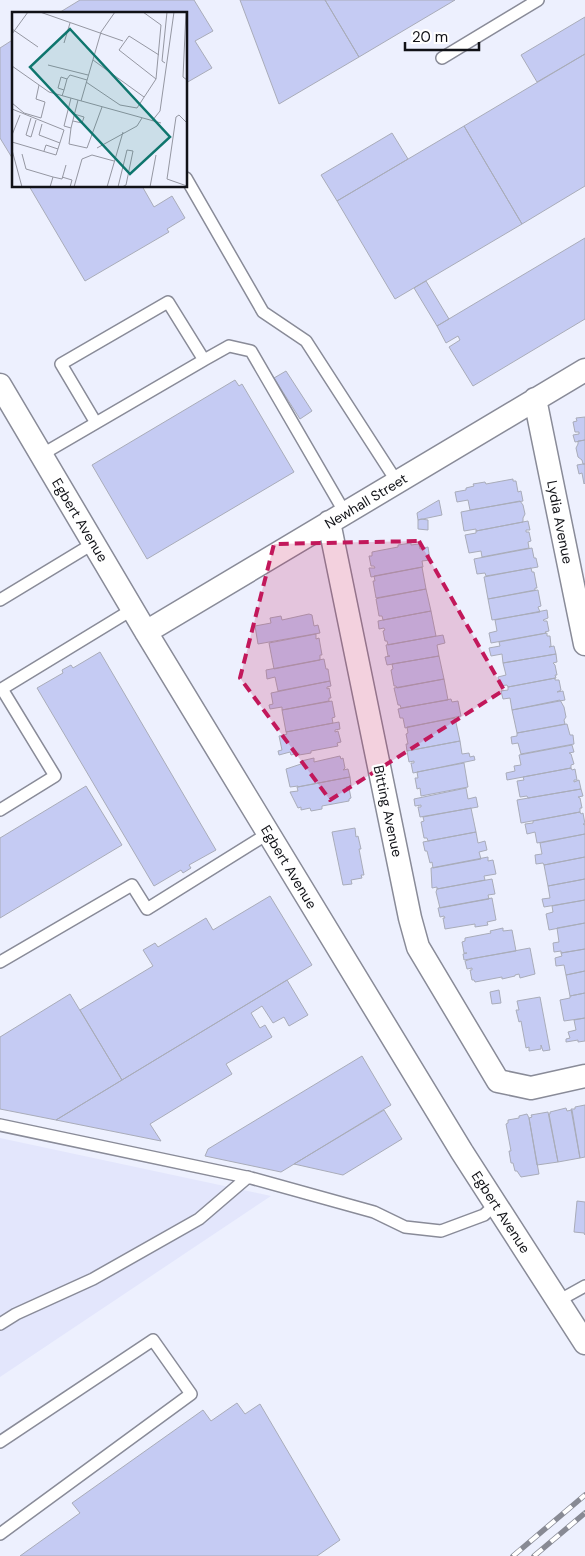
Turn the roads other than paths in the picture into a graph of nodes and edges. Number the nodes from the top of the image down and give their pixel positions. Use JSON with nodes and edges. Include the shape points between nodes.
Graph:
{"nodes":[{"id":1,"x":538,"y":0,"type":"edge"},
{"id":2,"x":442,"y":58,"type":"dead end"},
{"id":3,"x":188,"y":181,"type":"edge"},
{"id":4,"x":204,"y":360,"type":"junction"},
{"id":5,"x":585,"y":370,"type":"edge"},
{"id":6,"x":0,"y":386,"type":"edge"},
{"id":7,"x":535,"y":399,"type":"junction"},
{"id":8,"x":96,"y":423,"type":"junction"},
{"id":9,"x":42,"y":455,"type":"junction"},
{"id":10,"x":397,"y":482,"type":"junction"},
{"id":11,"x":337,"y":518,"type":"junction"},
{"id":12,"x":94,"y":543,"type":"junction"},
{"id":13,"x":0,"y":600,"type":"edge"},
{"id":14,"x":133,"y":609,"type":"junction"},
{"id":15,"x":146,"y":632,"type":"junction"},
{"id":16,"x":585,"y":644,"type":"edge"},
{"id":17,"x":1,"y":690,"type":"edge"},
{"id":18,"x":0,"y":810,"type":"edge"},
{"id":19,"x":268,"y":833,"type":"junction"},
{"id":20,"x":0,"y":962,"type":"edge"},
{"id":21,"x":585,"y":1076,"type":"edge"},
{"id":22,"x":0,"y":1125,"type":"edge"},
{"id":23,"x":248,"y":1177,"type":"junction"},
{"id":24,"x":496,"y":1204,"type":"junction"},
{"id":25,"x":585,"y":1286,"type":"edge"},
{"id":26,"x":558,"y":1301,"type":"junction"},
{"id":27,"x":0,"y":1324,"type":"edge"},
{"id":28,"x":585,"y":1343,"type":"edge"},
{"id":29,"x":0,"y":1442,"type":"edge"},
{"id":30,"x":0,"y":1534,"type":"edge"}],
"edges":[{"from":1,"to":2,"type":"lane"},
{"from":3,"to":10,"type":"lane","via":[[263,312],[306,341]]},
{"from":4,"to":8,"type":"lane"},
{"from":4,"to":8,"type":"lane","via":[[168,302],[61,364]]},
{"from":4,"to":11,"type":"lane","via":[[229,346],[251,351]]},
{"from":5,"to":7,"type":"street","name":"Newhall Street"},
{"from":6,"to":9,"type":"street","name":"Egbert Avenue"},
{"from":7,"to":10,"type":"street","name":"Newhall Street"},
{"from":7,"to":16,"type":"street","name":"Lydia Avenue"},
{"from":8,"to":9,"type":"lane"},
{"from":9,"to":12,"type":"street","name":"Egbert Avenue"},
{"from":10,"to":11,"type":"street","name":"Newhall Street"},
{"from":11,"to":15,"type":"street","name":"Newhall Street"},
{"from":11,"to":21,"type":"street","name":"Bitting Avenue","via":[[418,947],[498,1081],[531,1088]]},
{"from":12,"to":13,"type":"lane"},
{"from":12,"to":14,"type":"street","name":"Egbert Avenue"},
{"from":14,"to":15,"type":"street","name":"Egbert Avenue"},
{"from":14,"to":17,"type":"lane"},
{"from":15,"to":19,"type":"street","name":"Egbert Avenue"},
{"from":17,"to":18,"type":"lane","via":[[55,776]]},
{"from":19,"to":20,"type":"lane","via":[[147,909],[132,885]]},
{"from":19,"to":24,"type":"street","name":"Egbert Avenue"},
{"from":22,"to":23,"type":"lane"},
{"from":23,"to":24,"type":"lane","via":[[374,1212],[405,1227],[441,1231],[484,1215]]},
{"from":23,"to":27,"type":"lane","via":[[199,1219],[93,1279]]},
{"from":24,"to":26,"type":"street","name":"Egbert Avenue"},
{"from":25,"to":26,"type":"lane"},
{"from":26,"to":28,"type":"street","name":"Egbert Avenue"},
{"from":29,"to":30,"type":"lane","via":[[153,1340],[191,1394]]}]}
